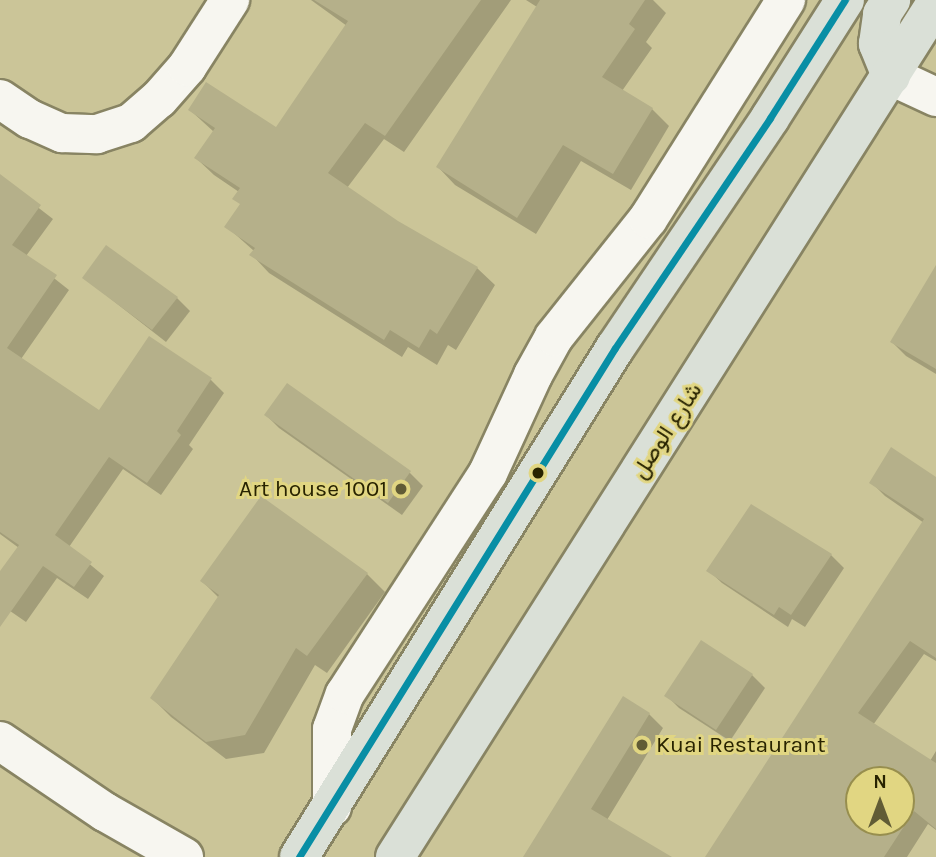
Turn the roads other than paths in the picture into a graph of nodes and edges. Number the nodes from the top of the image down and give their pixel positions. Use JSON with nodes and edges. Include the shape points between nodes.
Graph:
{"nodes":[{"id":1,"x":230,"y":0,"type":"edge"},
{"id":2,"x":786,"y":0,"type":"edge"},
{"id":3,"x":845,"y":0,"type":"edge"},
{"id":4,"x":891,"y":0,"type":"edge"},
{"id":5,"x":936,"y":3,"type":"edge"},
{"id":6,"x":891,"y":76,"type":"junction"},
{"id":7,"x":936,"y":97,"type":"edge"},
{"id":8,"x":0,"y":99,"type":"edge"},
{"id":9,"x":0,"y":741,"type":"edge"},
{"id":10,"x":332,"y":807,"type":"junction"},
{"id":11,"x":105,"y":812,"type":"junction"},
{"id":12,"x":149,"y":857,"type":"edge"},
{"id":13,"x":184,"y":857,"type":"edge"},
{"id":14,"x":299,"y":857,"type":"edge"},
{"id":15,"x":395,"y":857,"type":"edge"}],
"edges":[{"from":1,"to":8,"type":"street","via":[[187,67],[131,124],[97,134],[62,133]]},
{"from":2,"to":10,"type":"street","via":[[648,219],[554,337],[488,473],[345,694],[332,729]]},
{"from":3,"to":10,"type":"main road","via":[[615,348]]},
{"from":4,"to":6,"type":"main road","via":[[882,14],[877,44]]},
{"from":5,"to":6,"type":"main road","name":"شارع الوصل"},
{"from":6,"to":7,"type":"street"},
{"from":6,"to":15,"type":"main road","name":"شارع الوصل"},
{"from":9,"to":11,"type":"street"},
{"from":10,"to":14,"type":"main road"},
{"from":11,"to":12,"type":"street"},
{"from":11,"to":13,"type":"street"}]}
